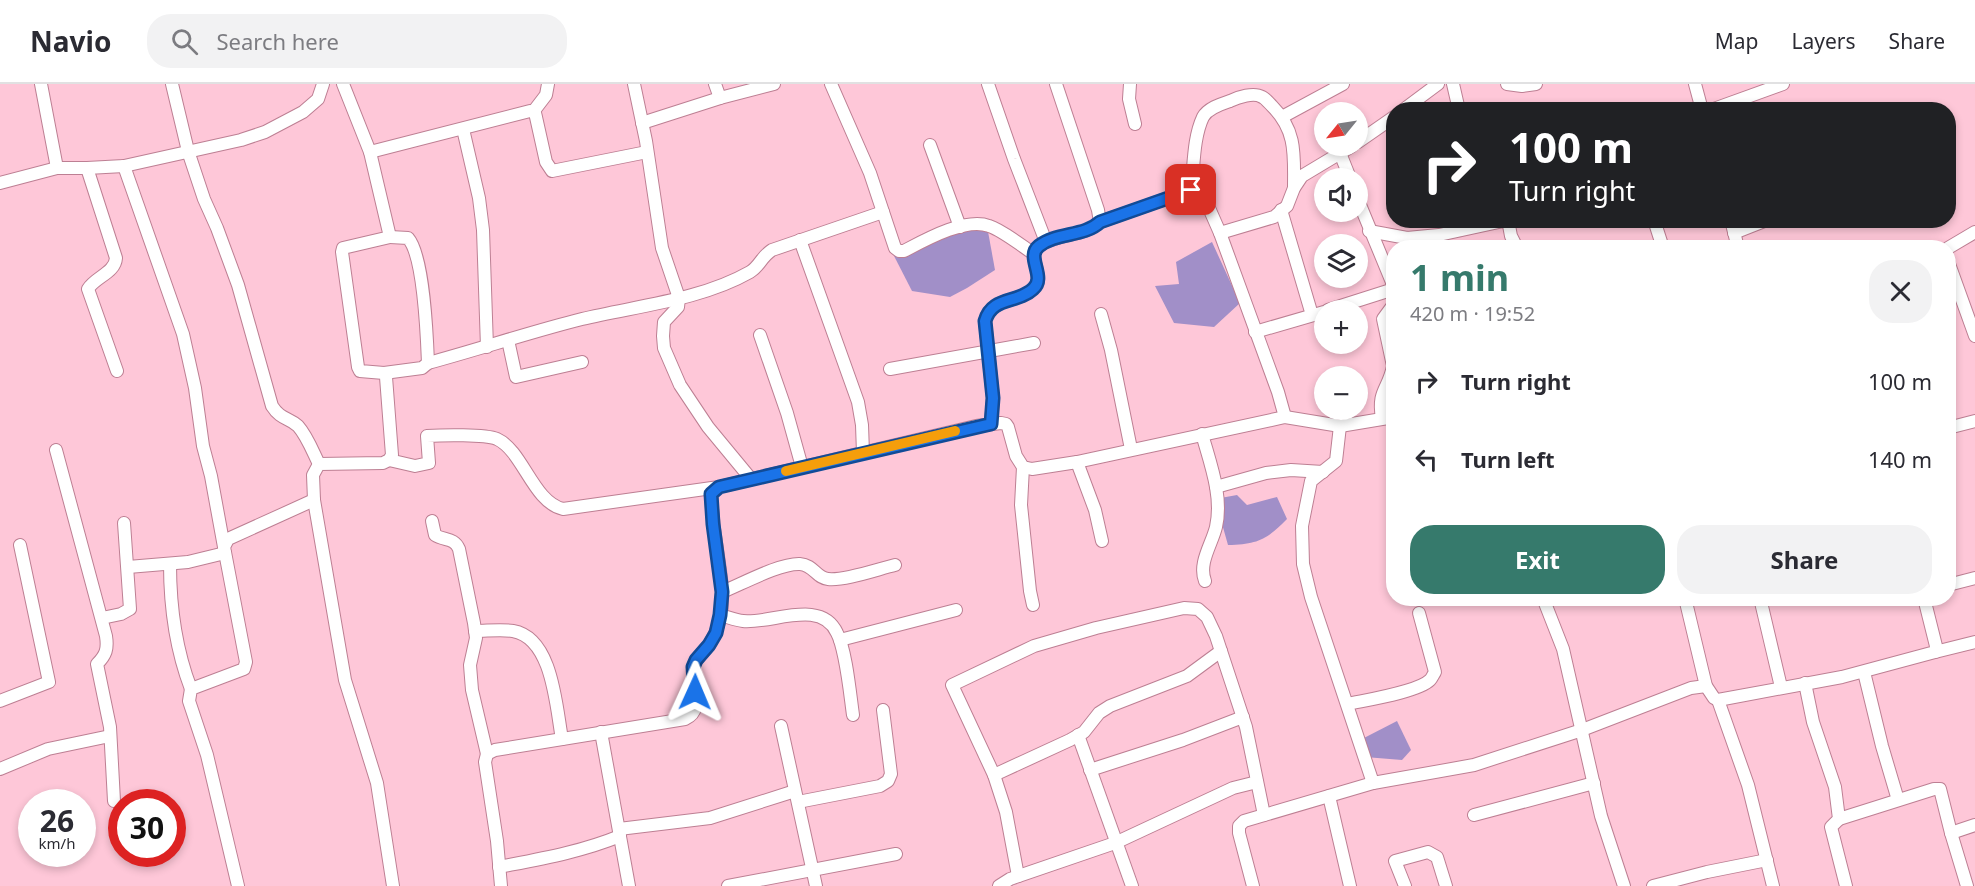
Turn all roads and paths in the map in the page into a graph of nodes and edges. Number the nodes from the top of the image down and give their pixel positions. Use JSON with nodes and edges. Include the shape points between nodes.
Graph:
{"nodes":[{"id":1,"x":41,"y":84,"type":"edge"},
{"id":2,"x":172,"y":84,"type":"edge"},
{"id":3,"x":323,"y":84,"type":"edge"},
{"id":4,"x":343,"y":84,"type":"edge"},
{"id":5,"x":548,"y":84,"type":"edge"},
{"id":6,"x":634,"y":84,"type":"edge"},
{"id":7,"x":715,"y":84,"type":"edge"},
{"id":8,"x":774,"y":84,"type":"edge"},
{"id":9,"x":831,"y":84,"type":"edge"},
{"id":10,"x":988,"y":84,"type":"edge"},
{"id":11,"x":1056,"y":84,"type":"edge"},
{"id":12,"x":1130,"y":84,"type":"edge"},
{"id":13,"x":1343,"y":84,"type":"edge"},
{"id":14,"x":1438,"y":84,"type":"edge"},
{"id":15,"x":1453,"y":84,"type":"edge"},
{"id":16,"x":1508,"y":84,"type":"edge"},
{"id":17,"x":1536,"y":84,"type":"edge"},
{"id":18,"x":1695,"y":84,"type":"edge"},
{"id":19,"x":1783,"y":84,"type":"edge"},
{"id":20,"x":720,"y":98,"type":"junction"},
{"id":21,"x":1414,"y":102,"type":"edge"},
{"id":22,"x":1457,"y":102,"type":"edge"},
{"id":23,"x":1700,"y":102,"type":"edge"},
{"id":24,"x":1733,"y":102,"type":"edge"},
{"id":25,"x":532,"y":112,"type":"junction"},
{"id":26,"x":1282,"y":117,"type":"junction"},
{"id":27,"x":642,"y":123,"type":"junction"},
{"id":28,"x":1386,"y":123,"type":"edge"},
{"id":29,"x":1135,"y":124,"type":"dead end"},
{"id":30,"x":463,"y":129,"type":"junction"},
{"id":31,"x":1368,"y":135,"type":"edge"},
{"id":32,"x":930,"y":145,"type":"dead end"},
{"id":33,"x":188,"y":152,"type":"junction"},
{"id":34,"x":370,"y":152,"type":"junction"},
{"id":35,"x":647,"y":152,"type":"junction"},
{"id":36,"x":1335,"y":156,"type":"edge"},
{"id":37,"x":124,"y":166,"type":"junction"},
{"id":38,"x":57,"y":168,"type":"junction"},
{"id":39,"x":87,"y":168,"type":"junction"},
{"id":40,"x":0,"y":183,"type":"edge"},
{"id":41,"x":1294,"y":188,"type":"junction"},
{"id":42,"x":1191,"y":190,"type":"junction"},
{"id":43,"x":1281,"y":210,"type":"junction"},
{"id":44,"x":883,"y":213,"type":"junction"},
{"id":45,"x":1100,"y":222,"type":"junction"},
{"id":46,"x":1366,"y":222,"type":"edge"},
{"id":47,"x":960,"y":227,"type":"junction"},
{"id":48,"x":1464,"y":228,"type":"edge"},
{"id":49,"x":1369,"y":231,"type":"junction"},
{"id":50,"x":1975,"y":232,"type":"edge"},
{"id":51,"x":1220,"y":233,"type":"junction"},
{"id":52,"x":390,"y":237,"type":"junction"},
{"id":53,"x":800,"y":240,"type":"junction"},
{"id":54,"x":1398,"y":240,"type":"edge"},
{"id":55,"x":1420,"y":240,"type":"edge"},
{"id":56,"x":1046,"y":242,"type":"junction"},
{"id":57,"x":1956,"y":243,"type":"edge"},
{"id":58,"x":1034,"y":254,"type":"junction"},
{"id":59,"x":1386,"y":270,"type":"edge"},
{"id":60,"x":1956,"y":283,"type":"edge"},
{"id":61,"x":1386,"y":291,"type":"edge"},
{"id":62,"x":679,"y":298,"type":"junction"},
{"id":63,"x":1317,"y":300,"type":"edge"},
{"id":64,"x":1358,"y":300,"type":"edge"},
{"id":65,"x":1101,"y":314,"type":"dead end"},
{"id":66,"x":1314,"y":314,"type":"edge"},
{"id":67,"x":1386,"y":315,"type":"edge"},
{"id":68,"x":1974,"y":331,"type":"edge"},
{"id":69,"x":1255,"y":332,"type":"junction"},
{"id":70,"x":1386,"y":333,"type":"edge"},
{"id":71,"x":760,"y":335,"type":"dead end"},
{"id":72,"x":508,"y":340,"type":"junction"},
{"id":73,"x":1034,"y":343,"type":"dead end"},
{"id":74,"x":487,"y":347,"type":"junction"},
{"id":75,"x":988,"y":352,"type":"junction"},
{"id":76,"x":582,"y":362,"type":"dead end"},
{"id":77,"x":428,"y":363,"type":"junction"},
{"id":78,"x":890,"y":369,"type":"dead end"},
{"id":79,"x":117,"y":371,"type":"dead end"},
{"id":80,"x":384,"y":373,"type":"junction"},
{"id":81,"x":1386,"y":387,"type":"edge"},
{"id":82,"x":1386,"y":414,"type":"edge"},
{"id":83,"x":1284,"y":417,"type":"junction"},
{"id":84,"x":1386,"y":417,"type":"edge"},
{"id":85,"x":1975,"y":421,"type":"edge"},
{"id":86,"x":991,"y":424,"type":"junction"},
{"id":87,"x":1340,"y":426,"type":"junction"},
{"id":88,"x":1956,"y":426,"type":"edge"},
{"id":89,"x":1202,"y":434,"type":"junction"},
{"id":90,"x":1131,"y":449,"type":"junction"},
{"id":91,"x":56,"y":450,"type":"dead end"},
{"id":92,"x":863,"y":453,"type":"junction"},
{"id":93,"x":389,"y":460,"type":"junction"},
{"id":94,"x":1077,"y":462,"type":"junction"},
{"id":95,"x":319,"y":464,"type":"junction"},
{"id":96,"x":802,"y":467,"type":"junction"},
{"id":97,"x":1023,"y":468,"type":"junction"},
{"id":98,"x":1323,"y":472,"type":"junction"},
{"id":99,"x":751,"y":479,"type":"junction"},
{"id":100,"x":719,"y":487,"type":"junction"},
{"id":101,"x":1216,"y":487,"type":"junction"},
{"id":102,"x":314,"y":500,"type":"junction"},
{"id":103,"x":432,"y":521,"type":"dead end"},
{"id":104,"x":124,"y":523,"type":"dead end"},
{"id":105,"x":1102,"y":541,"type":"dead end"},
{"id":106,"x":20,"y":546,"type":"dead end"},
{"id":107,"x":224,"y":550,"type":"junction"},
{"id":108,"x":170,"y":564,"type":"junction"},
{"id":109,"x":896,"y":565,"type":"dead end"},
{"id":110,"x":128,"y":567,"type":"junction"},
{"id":111,"x":1975,"y":578,"type":"edge"},
{"id":112,"x":1205,"y":581,"type":"dead end"},
{"id":113,"x":1956,"y":583,"type":"edge"},
{"id":114,"x":722,"y":592,"type":"junction"},
{"id":115,"x":1033,"y":605,"type":"dead end"},
{"id":116,"x":1546,"y":606,"type":"edge"},
{"id":117,"x":1687,"y":606,"type":"edge"},
{"id":118,"x":1763,"y":606,"type":"edge"},
{"id":119,"x":1926,"y":606,"type":"edge"},
{"id":120,"x":956,"y":610,"type":"dead end"},
{"id":121,"x":1419,"y":614,"type":"dead end"},
{"id":122,"x":720,"y":615,"type":"junction"},
{"id":123,"x":102,"y":618,"type":"junction"},
{"id":124,"x":475,"y":631,"type":"junction"},
{"id":125,"x":840,"y":640,"type":"junction"},
{"id":126,"x":1975,"y":642,"type":"edge"},
{"id":127,"x":1221,"y":651,"type":"junction"},
{"id":128,"x":1935,"y":652,"type":"junction"},
{"id":129,"x":1864,"y":672,"type":"junction"},
{"id":130,"x":1805,"y":683,"type":"junction"},
{"id":131,"x":1706,"y":686,"type":"junction"},
{"id":132,"x":1781,"y":687,"type":"junction"},
{"id":133,"x":191,"y":689,"type":"junction"},
{"id":134,"x":1719,"y":700,"type":"junction"},
{"id":135,"x":0,"y":701,"type":"edge"},
{"id":136,"x":1348,"y":705,"type":"junction"},
{"id":137,"x":883,"y":710,"type":"dead end"},
{"id":138,"x":853,"y":715,"type":"dead end"},
{"id":139,"x":1243,"y":717,"type":"junction"},
{"id":140,"x":781,"y":726,"type":"dead end"},
{"id":141,"x":1582,"y":730,"type":"junction"},
{"id":142,"x":601,"y":732,"type":"junction"},
{"id":143,"x":1078,"y":735,"type":"junction"},
{"id":144,"x":110,"y":736,"type":"junction"},
{"id":145,"x":562,"y":739,"type":"junction"},
{"id":146,"x":487,"y":754,"type":"junction"},
{"id":147,"x":0,"y":769,"type":"edge"},
{"id":148,"x":1090,"y":770,"type":"junction"},
{"id":149,"x":994,"y":775,"type":"junction"},
{"id":150,"x":1257,"y":782,"type":"junction"},
{"id":151,"x":1373,"y":783,"type":"junction"},
{"id":152,"x":1594,"y":783,"type":"junction"},
{"id":153,"x":113,"y":789,"type":"edge"},
{"id":154,"x":797,"y":796,"type":"junction"},
{"id":155,"x":1329,"y":796,"type":"junction"},
{"id":156,"x":1898,"y":800,"type":"junction"},
{"id":157,"x":1264,"y":815,"type":"junction"},
{"id":158,"x":1474,"y":815,"type":"dead end"},
{"id":159,"x":1839,"y":819,"type":"junction"},
{"id":160,"x":1975,"y":825,"type":"edge"},
{"id":161,"x":619,"y":833,"type":"junction"},
{"id":162,"x":1951,"y":833,"type":"junction"},
{"id":163,"x":1115,"y":843,"type":"junction"},
{"id":164,"x":896,"y":854,"type":"dead end"},
{"id":165,"x":1767,"y":860,"type":"junction"},
{"id":166,"x":499,"y":867,"type":"junction"},
{"id":167,"x":813,"y":871,"type":"junction"},
{"id":168,"x":1018,"y":876,"type":"junction"},
{"id":169,"x":238,"y":886,"type":"edge"},
{"id":170,"x":393,"y":886,"type":"edge"},
{"id":171,"x":501,"y":886,"type":"edge"},
{"id":172,"x":629,"y":886,"type":"edge"},
{"id":173,"x":728,"y":886,"type":"edge"},
{"id":174,"x":816,"y":886,"type":"edge"},
{"id":175,"x":999,"y":886,"type":"edge"},
{"id":176,"x":1132,"y":886,"type":"edge"},
{"id":177,"x":1253,"y":886,"type":"edge"},
{"id":178,"x":1350,"y":886,"type":"edge"},
{"id":179,"x":1405,"y":886,"type":"edge"},
{"id":180,"x":1446,"y":886,"type":"edge"},
{"id":181,"x":1624,"y":886,"type":"edge"},
{"id":182,"x":1653,"y":886,"type":"edge"},
{"id":183,"x":1773,"y":886,"type":"edge"},
{"id":184,"x":1846,"y":886,"type":"edge"},
{"id":185,"x":1967,"y":886,"type":"edge"}],
"edges":[{"from":1,"to":38,"type":"street"},
{"from":2,"to":33,"type":"street"},
{"from":3,"to":33,"type":"street","via":[[318,99],[282,124],[241,140]]},
{"from":4,"to":34,"type":"street"},
{"from":5,"to":25,"type":"street","via":[[546,95]]},
{"from":6,"to":27,"type":"street"},
{"from":7,"to":20,"type":"street"},
{"from":8,"to":20,"type":"street"},
{"from":9,"to":44,"type":"street"},
{"from":10,"to":56,"type":"street"},
{"from":11,"to":45,"type":"street"},
{"from":12,"to":29,"type":"street"},
{"from":13,"to":26,"type":"street"},
{"from":14,"to":21,"type":"street"},
{"from":15,"to":22,"type":"street"},
{"from":16,"to":17,"type":"street"},
{"from":18,"to":23,"type":"street"},
{"from":19,"to":24,"type":"street"},
{"from":20,"to":27,"type":"street"},
{"from":25,"to":30,"type":"street"},
{"from":25,"to":35,"type":"street","via":[[552,171]]},
{"from":26,"to":41,"type":"street","via":[[1294,148]]},
{"from":26,"to":42,"type":"street","via":[[1261,96],[1253,95],[1237,98],[1205,114],[1200,124]]},
{"from":27,"to":35,"type":"street"},
{"from":28,"to":31,"type":"street"},
{"from":30,"to":34,"type":"street"},
{"from":30,"to":74,"type":"street","via":[[483,230]]},
{"from":32,"to":47,"type":"street"},
{"from":33,"to":37,"type":"street"},
{"from":33,"to":95,"type":"street","via":[[238,285],[272,406],[278,415],[303,432]]},
{"from":34,"to":52,"type":"street"},
{"from":35,"to":62,"type":"street","via":[[662,248]]},
{"from":36,"to":41,"type":"street","via":[[1302,176]]},
{"from":37,"to":39,"type":"street"},
{"from":37,"to":107,"type":"street","via":[[183,334]]},
{"from":38,"to":39,"type":"street"},
{"from":38,"to":40,"type":"street"},
{"from":39,"to":79,"type":"street","via":[[116,263],[87,289]]},
{"from":41,"to":43,"type":"street","via":[[1287,206]]},
{"from":42,"to":45,"type":"street"},
{"from":42,"to":51,"type":"street","via":[[1200,190],[1205,196]]},
{"from":43,"to":51,"type":"street","via":[[1274,217]]},
{"from":43,"to":63,"type":"street"},
{"from":44,"to":47,"type":"street","via":[[899,251]]},
{"from":44,"to":53,"type":"street"},
{"from":45,"to":56,"type":"street","via":[[1091,229]]},
{"from":46,"to":49,"type":"street"},
{"from":47,"to":58,"type":"street","via":[[990,226]]},
{"from":48,"to":55,"type":"street"},
{"from":49,"to":54,"type":"street"},
{"from":49,"to":59,"type":"street"},
{"from":50,"to":57,"type":"street"},
{"from":51,"to":69,"type":"street"},
{"from":52,"to":77,"type":"street","via":[[408,238],[414,248],[422,283]]},
{"from":52,"to":80,"type":"street","via":[[343,248],[342,252],[358,367],[360,371]]},
{"from":53,"to":62,"type":"street","via":[[764,255],[752,271]]},
{"from":53,"to":92,"type":"street","via":[[858,402]]},
{"from":56,"to":58,"type":"street"},
{"from":58,"to":75,"type":"street","via":[[1038,282],[1034,289],[987,312]]},
{"from":60,"to":68,"type":"street"},
{"from":61,"to":64,"type":"street"},
{"from":62,"to":72,"type":"street"},
{"from":62,"to":99,"type":"street","via":[[678,307],[664,322],[664,348],[680,385]]},
{"from":65,"to":90,"type":"street"},
{"from":66,"to":69,"type":"street"},
{"from":67,"to":70,"type":"street"},
{"from":69,"to":83,"type":"street"},
{"from":71,"to":96,"type":"street"},
{"from":72,"to":74,"type":"street"},
{"from":72,"to":76,"type":"street","via":[[516,377]]},
{"from":73,"to":75,"type":"street"},
{"from":74,"to":77,"type":"street"},
{"from":75,"to":78,"type":"street"},
{"from":75,"to":86,"type":"street","via":[[993,398]]},
{"from":77,"to":80,"type":"street","via":[[422,368]]},
{"from":80,"to":93,"type":"street","via":[[391,433]]},
{"from":81,"to":82,"type":"street","via":[[1380,405]]},
{"from":83,"to":87,"type":"street"},
{"from":83,"to":89,"type":"street"},
{"from":84,"to":87,"type":"street"},
{"from":85,"to":88,"type":"street"},
{"from":86,"to":92,"type":"street"},
{"from":86,"to":97,"type":"street","via":[[1006,424]]},
{"from":87,"to":98,"type":"street","via":[[1335,461]]},
{"from":89,"to":90,"type":"street"},
{"from":89,"to":101,"type":"street"},
{"from":90,"to":94,"type":"street"},
{"from":91,"to":123,"type":"street"},
{"from":92,"to":96,"type":"street"},
{"from":93,"to":95,"type":"street"},
{"from":93,"to":100,"type":"street","via":[[415,466],[429,463],[427,436],[495,438],[505,444],[546,499],[563,509]]},
{"from":94,"to":97,"type":"street"},
{"from":94,"to":105,"type":"street"},
{"from":95,"to":102,"type":"street","via":[[313,475]]},
{"from":96,"to":99,"type":"street"},
{"from":97,"to":115,"type":"street","via":[[1021,505]]},
{"from":98,"to":101,"type":"street","via":[[1266,473]]},
{"from":98,"to":136,"type":"street","via":[[1311,481],[1309,489],[1302,526],[1303,564]]},
{"from":99,"to":100,"type":"street"},
{"from":100,"to":114,"type":"street","via":[[711,494]]},
{"from":101,"to":112,"type":"street","via":[[1219,510],[1203,563]]},
{"from":102,"to":107,"type":"street","via":[[232,536]]},
{"from":102,"to":170,"type":"street","via":[[345,680],[376,783]]},
{"from":103,"to":124,"type":"street","via":[[438,538],[457,543]]},
{"from":104,"to":110,"type":"street"},
{"from":106,"to":135,"type":"street","via":[[48,682]]},
{"from":107,"to":108,"type":"street"},
{"from":107,"to":133,"type":"street","via":[[246,662],[244,669]]},
{"from":108,"to":110,"type":"street"},
{"from":108,"to":133,"type":"street","via":[[178,643]]},
{"from":109,"to":114,"type":"street","via":[[826,579],[811,567],[799,564]]},
{"from":110,"to":123,"type":"street","via":[[130,609]]},
{"from":111,"to":113,"type":"street"},
{"from":114,"to":122,"type":"street"},
{"from":116,"to":141,"type":"street","via":[[1563,649]]},
{"from":117,"to":131,"type":"street"},
{"from":118,"to":132,"type":"street"},
{"from":119,"to":128,"type":"street"},
{"from":120,"to":125,"type":"street"},
{"from":121,"to":136,"type":"street","via":[[1435,672],[1431,679],[1405,691]]},
{"from":122,"to":125,"type":"street","via":[[744,621],[810,614],[829,622]]},
{"from":122,"to":142,"type":"street","via":[[716,633],[693,667],[697,705],[693,716]]},
{"from":123,"to":144,"type":"street","via":[[108,647],[98,664]]},
{"from":124,"to":145,"type":"street","via":[[513,631],[534,642],[552,684]]},
{"from":124,"to":146,"type":"street","via":[[470,673]]},
{"from":125,"to":138,"type":"street"},
{"from":126,"to":128,"type":"street"},
{"from":127,"to":139,"type":"street"},
{"from":127,"to":143,"type":"street","via":[[1187,676],[1110,706]]},
{"from":127,"to":149,"type":"street","via":[[1207,617],[1198,609],[1185,608],[1034,646],[952,686]]},
{"from":128,"to":129,"type":"street"},
{"from":129,"to":130,"type":"street"},
{"from":129,"to":156,"type":"street"},
{"from":130,"to":132,"type":"street"},
{"from":130,"to":159,"type":"street","via":[[1813,722],[1835,787]]},
{"from":131,"to":134,"type":"street"},
{"from":131,"to":141,"type":"street","via":[[1691,688]]},
{"from":132,"to":134,"type":"street"},
{"from":133,"to":169,"type":"street","via":[[189,701],[207,755]]},
{"from":134,"to":165,"type":"street","via":[[1748,785]]},
{"from":136,"to":151,"type":"street"},
{"from":137,"to":154,"type":"street","via":[[891,774],[888,781],[880,786]]},
{"from":139,"to":148,"type":"street"},
{"from":139,"to":150,"type":"street"},
{"from":140,"to":154,"type":"street"},
{"from":141,"to":151,"type":"street","via":[[1474,765]]},
{"from":141,"to":152,"type":"street"},
{"from":142,"to":145,"type":"street"},
{"from":142,"to":161,"type":"street"},
{"from":143,"to":148,"type":"street"},
{"from":143,"to":149,"type":"street"},
{"from":144,"to":147,"type":"street","via":[[48,749]]},
{"from":144,"to":153,"type":"street"},
{"from":145,"to":146,"type":"street"},
{"from":146,"to":166,"type":"street"},
{"from":148,"to":163,"type":"street"},
{"from":149,"to":168,"type":"street","via":[[1006,812]]},
{"from":150,"to":157,"type":"street"},
{"from":150,"to":163,"type":"street","via":[[1233,788]]},
{"from":151,"to":155,"type":"street"},
{"from":152,"to":158,"type":"street"},
{"from":152,"to":181,"type":"street"},
{"from":154,"to":161,"type":"street","via":[[710,818]]},
{"from":154,"to":167,"type":"street"},
{"from":155,"to":157,"type":"street"},
{"from":155,"to":178,"type":"street"},
{"from":156,"to":159,"type":"street"},
{"from":156,"to":162,"type":"street","via":[[1940,789]]},
{"from":157,"to":177,"type":"street","via":[[1239,826]]},
{"from":159,"to":184,"type":"street","via":[[1831,827]]},
{"from":160,"to":162,"type":"street"},
{"from":161,"to":166,"type":"street","via":[[601,844],[563,855]]},
{"from":161,"to":172,"type":"street"},
{"from":162,"to":185,"type":"street"},
{"from":163,"to":168,"type":"street"},
{"from":163,"to":176,"type":"street"},
{"from":164,"to":167,"type":"street"},
{"from":165,"to":182,"type":"street"},
{"from":165,"to":183,"type":"street"},
{"from":166,"to":171,"type":"street"},
{"from":167,"to":173,"type":"street"},
{"from":167,"to":174,"type":"street"},
{"from":168,"to":175,"type":"street"},
{"from":179,"to":180,"type":"street","via":[[1395,861],[1428,852],[1437,857]]}]}
